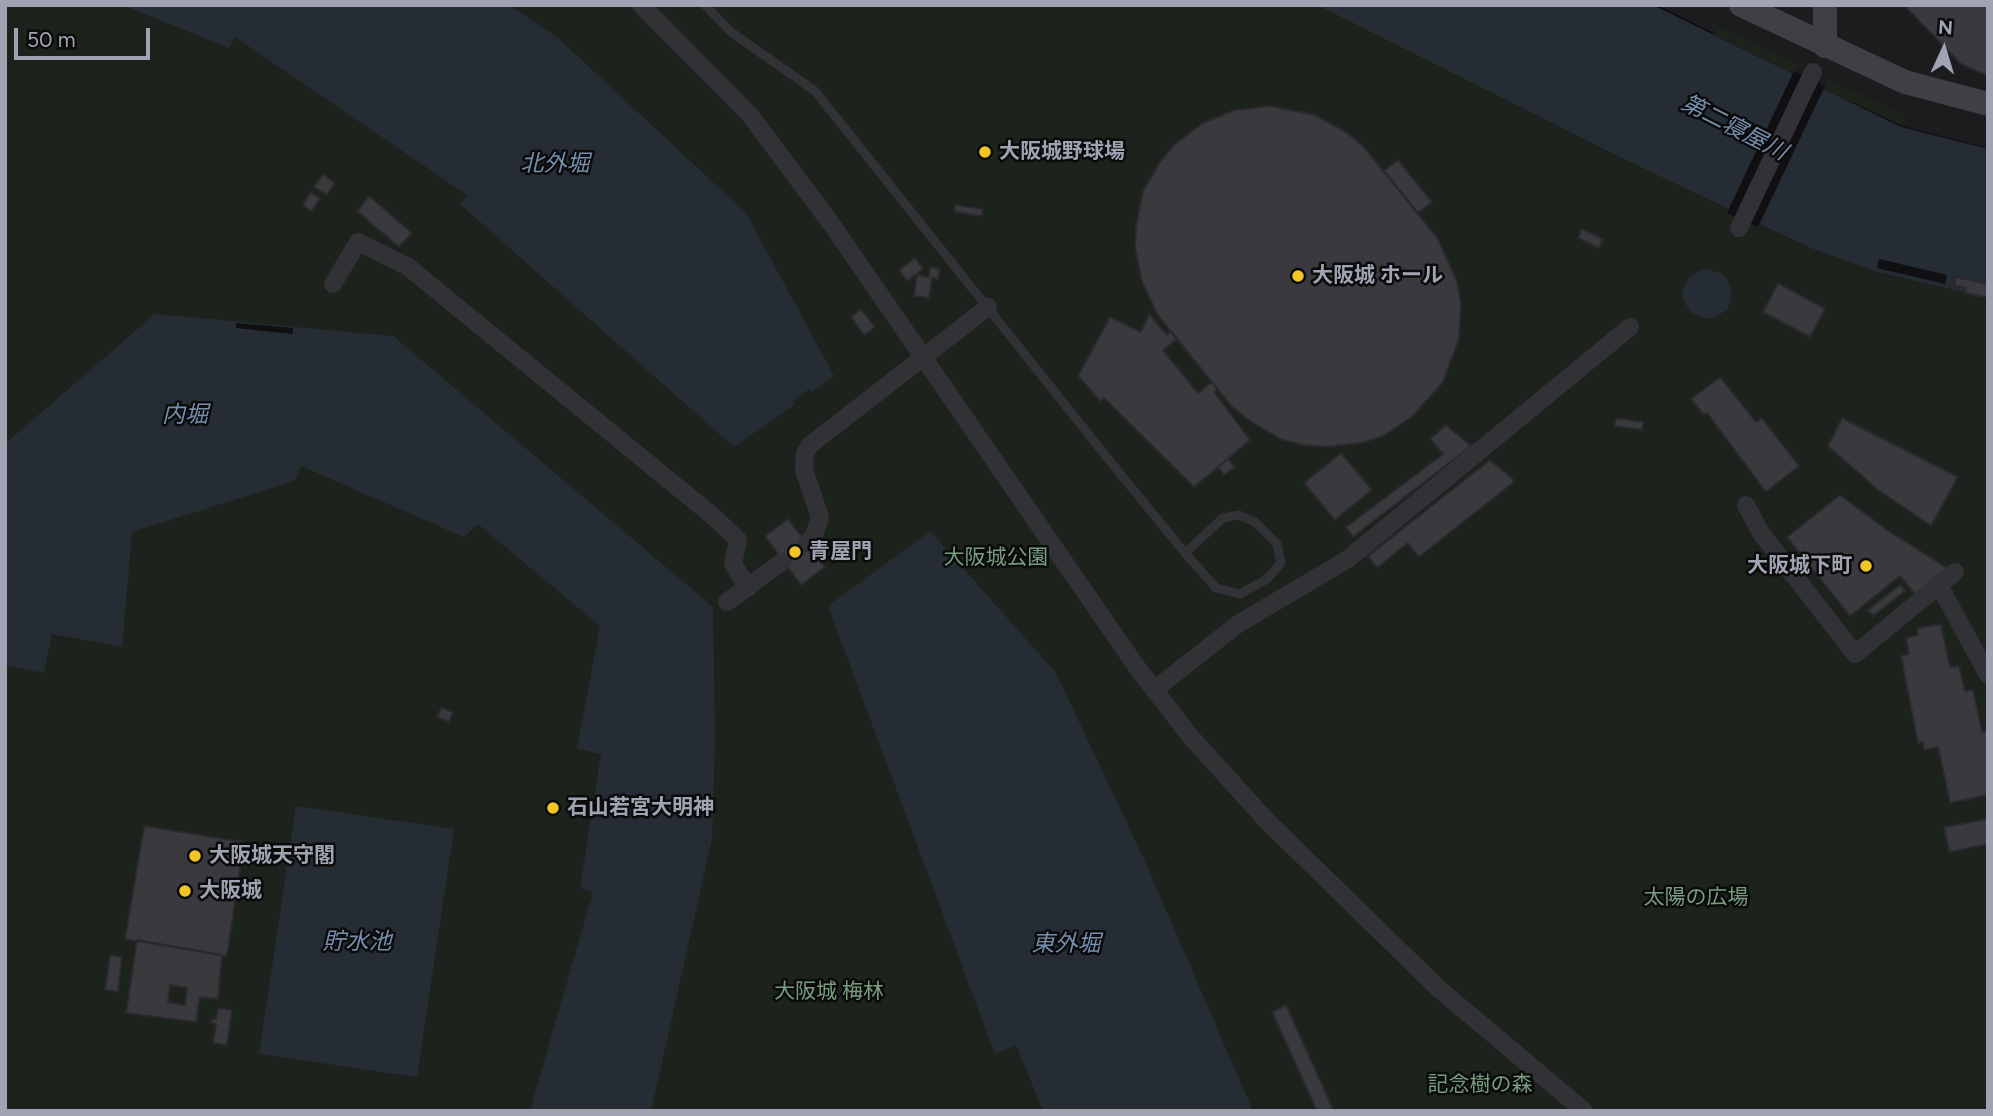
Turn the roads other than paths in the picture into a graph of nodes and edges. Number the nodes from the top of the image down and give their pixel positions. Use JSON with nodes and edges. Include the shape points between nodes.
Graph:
{"nodes":[{"id":1,"x":641,"y":5,"type":"edge"},
{"id":2,"x":705,"y":5,"type":"edge"},
{"id":3,"x":1741,"y":5,"type":"edge"},
{"id":4,"x":1825,"y":5,"type":"edge"},
{"id":5,"x":1825,"y":46,"type":"junction"},
{"id":6,"x":1813,"y":72,"type":"dead end"},
{"id":7,"x":1988,"y":103,"type":"edge"},
{"id":8,"x":1739,"y":228,"type":"dead end"},
{"id":9,"x":333,"y":284,"type":"dead end"},
{"id":10,"x":988,"y":307,"type":"junction"},
{"id":11,"x":1630,"y":327,"type":"dead end"},
{"id":12,"x":922,"y":355,"type":"junction"},
{"id":13,"x":1746,"y":505,"type":"dead end"},
{"id":14,"x":807,"y":543,"type":"dead end"},
{"id":15,"x":1185,"y":553,"type":"junction"},
{"id":16,"x":783,"y":561,"type":"dead end"},
{"id":17,"x":1955,"y":572,"type":"dead end"},
{"id":18,"x":1940,"y":587,"type":"junction"},
{"id":19,"x":748,"y":588,"type":"junction"},
{"id":20,"x":727,"y":602,"type":"dead end"},
{"id":21,"x":1988,"y":675,"type":"edge"},
{"id":22,"x":1154,"y":690,"type":"junction"},
{"id":23,"x":1584,"y":1111,"type":"edge"}],
"edges":[{"from":1,"to":12,"type":"street","via":[[750,115]]},
{"from":2,"to":10,"type":"lane","via":[[731,32],[815,91]]},
{"from":3,"to":5,"type":"street"},
{"from":4,"to":5,"type":"street"},
{"from":5,"to":7,"type":"street","via":[[1905,82]]},
{"from":6,"to":8,"type":"street"},
{"from":9,"to":19,"type":"street","via":[[358,242],[407,266],[714,517],[737,540],[733,564]]},
{"from":10,"to":12,"type":"street"},
{"from":10,"to":15,"type":"lane"},
{"from":11,"to":22,"type":"street","via":[[1349,559],[1238,624]]},
{"from":12,"to":14,"type":"street","via":[[805,453],[804,470],[820,517]]},
{"from":12,"to":22,"type":"street"},
{"from":13,"to":18,"type":"street","via":[[1760,533],[1855,654]]},
{"from":15,"to":15,"type":"lane","via":[[1223,518],[1239,515],[1255,522],[1276,544],[1281,563],[1268,579],[1240,594],[1216,588]]},
{"from":16,"to":19,"type":"street"},
{"from":17,"to":18,"type":"street"},
{"from":18,"to":21,"type":"street"},
{"from":19,"to":20,"type":"street"},
{"from":22,"to":23,"type":"street","via":[[1267,821],[1438,988]]}]}
